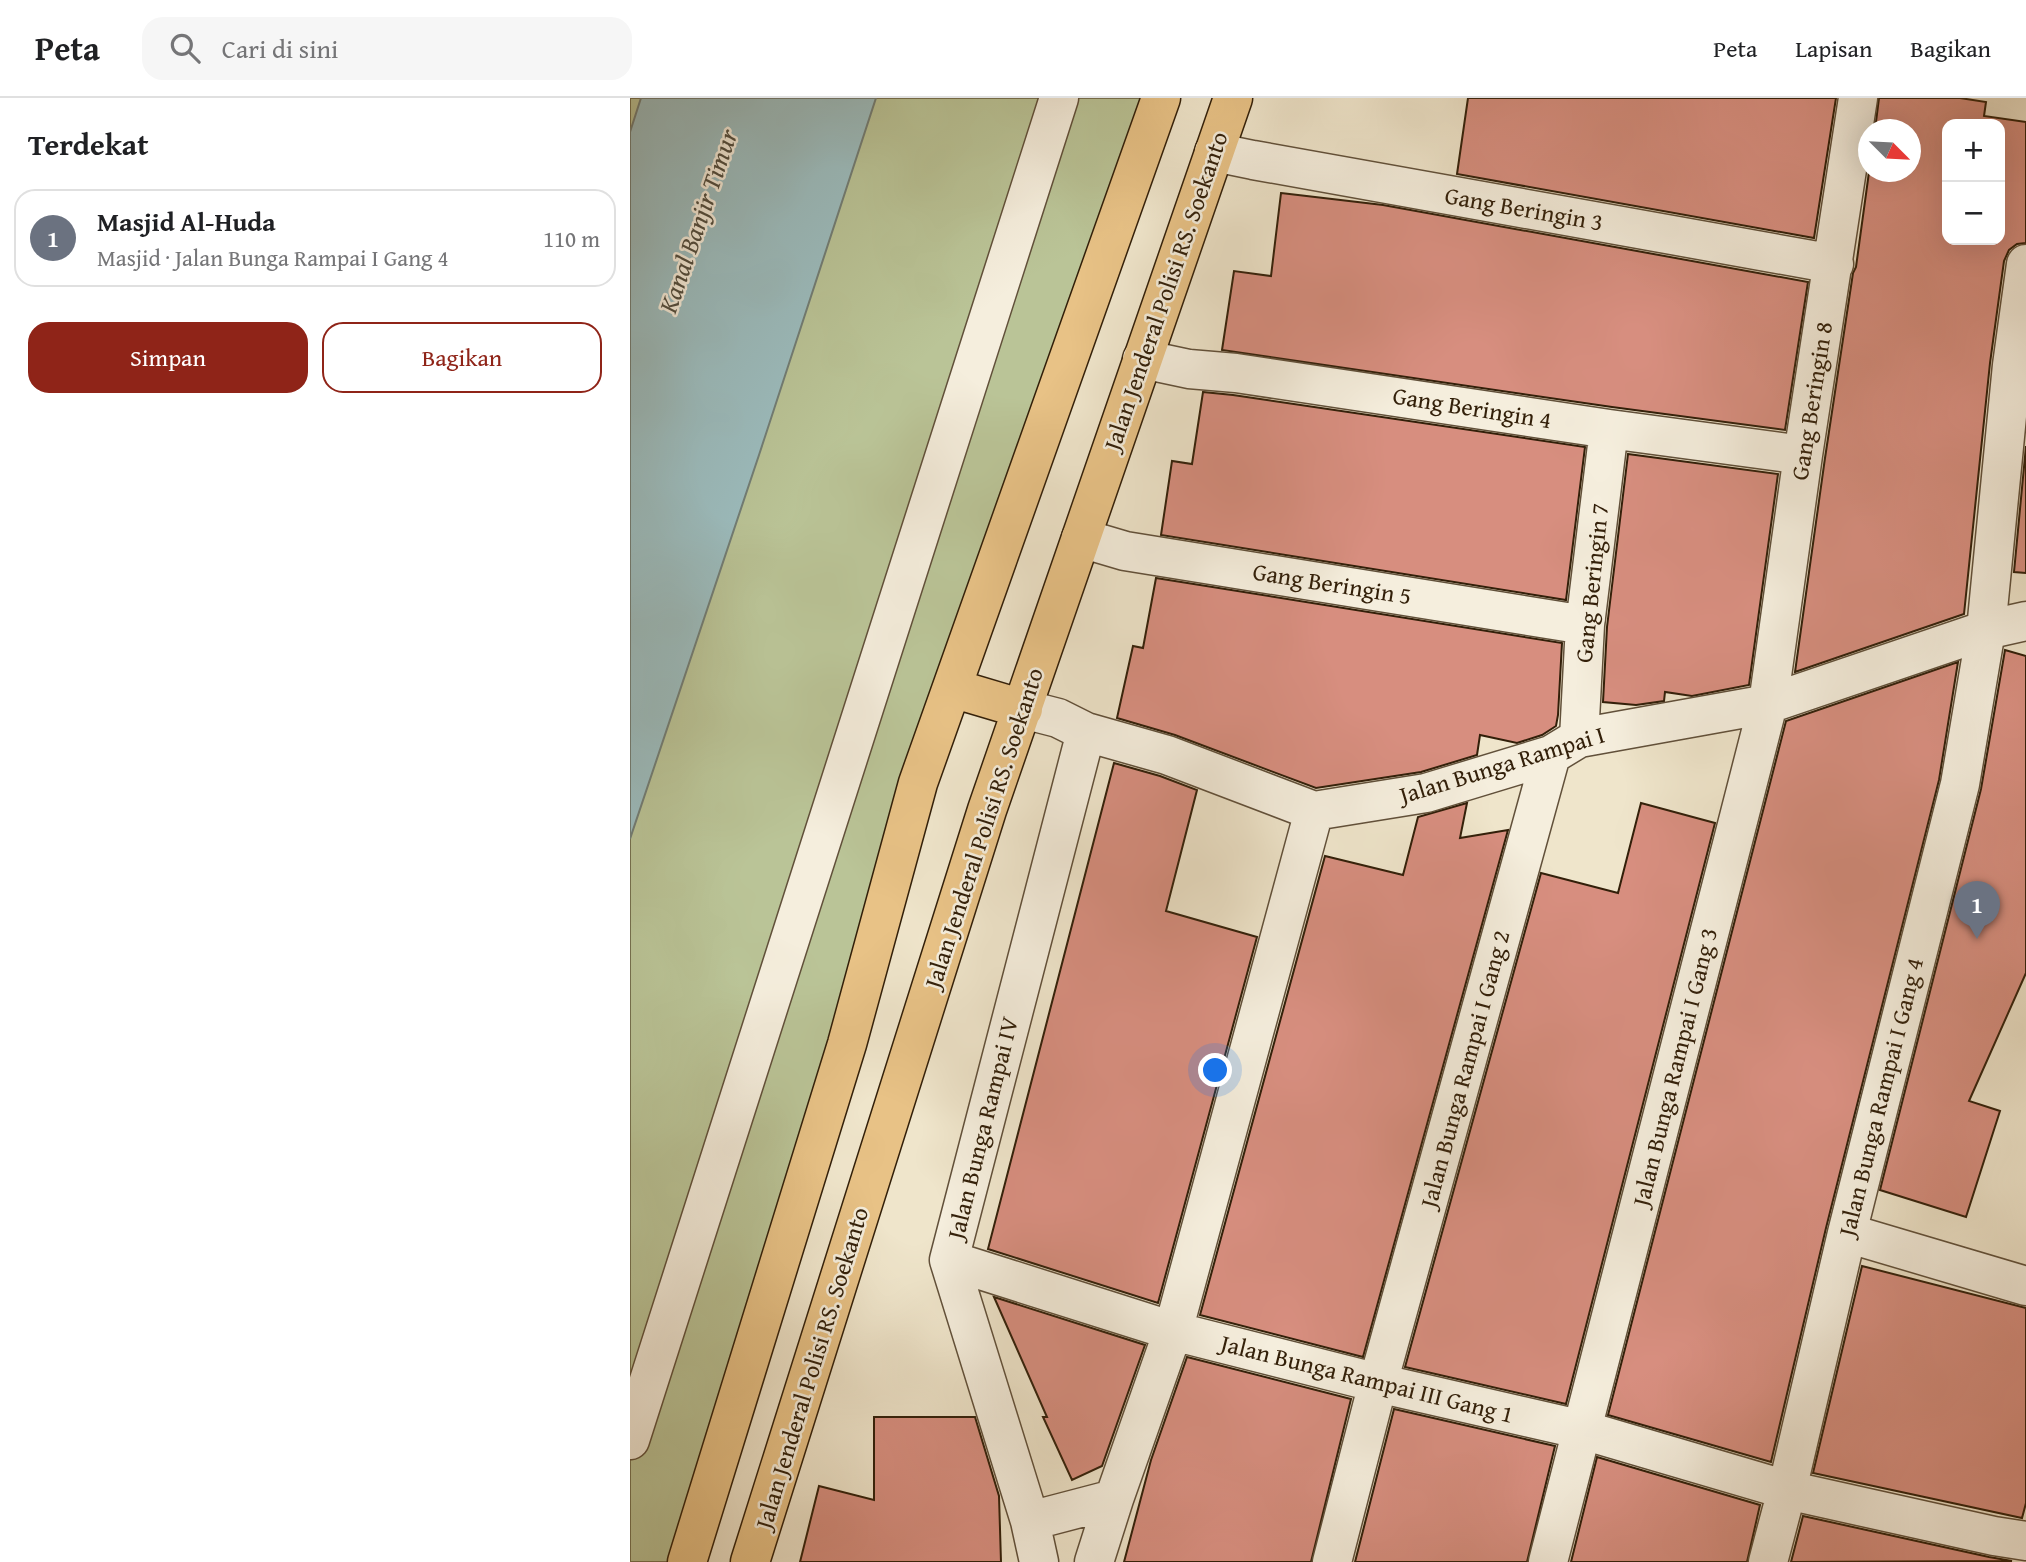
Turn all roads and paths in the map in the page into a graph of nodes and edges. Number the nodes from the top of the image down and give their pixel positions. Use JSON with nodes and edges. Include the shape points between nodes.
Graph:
{"nodes":[{"id":1,"x":1059,"y":98,"type":"edge"},
{"id":2,"x":1161,"y":98,"type":"edge"},
{"id":3,"x":1233,"y":98,"type":"edge"},
{"id":4,"x":1858,"y":98,"type":"edge"},
{"id":5,"x":1214,"y":152,"type":"junction"},
{"id":6,"x":1833,"y":264,"type":"junction"},
{"id":7,"x":2026,"y":264,"type":"edge"},
{"id":8,"x":1143,"y":359,"type":"junction"},
{"id":9,"x":1609,"y":429,"type":"junction"},
{"id":10,"x":1803,"y":455,"type":"junction"},
{"id":11,"x":1081,"y":538,"type":"junction"},
{"id":12,"x":2026,"y":621,"type":"edge"},
{"id":13,"x":1585,"y":625,"type":"junction"},
{"id":14,"x":1986,"y":630,"type":"junction"},
{"id":15,"x":952,"y":688,"type":"junction"},
{"id":16,"x":1768,"y":704,"type":"junction"},
{"id":17,"x":1023,"y":709,"type":"junction"},
{"id":18,"x":1086,"y":732,"type":"junction"},
{"id":19,"x":1565,"y":747,"type":"junction"},
{"id":20,"x":1314,"y":811,"type":"junction"},
{"id":21,"x":1847,"y":1233,"type":"junction"},
{"id":22,"x":949,"y":1260,"type":"junction"},
{"id":23,"x":2026,"y":1285,"type":"edge"},
{"id":24,"x":1172,"y":1331,"type":"junction"},
{"id":25,"x":1378,"y":1383,"type":"junction"},
{"id":26,"x":1583,"y":1430,"type":"junction"},
{"id":27,"x":630,"y":1440,"type":"edge"},
{"id":28,"x":1787,"y":1490,"type":"junction"},
{"id":29,"x":1114,"y":1499,"type":"junction"},
{"id":30,"x":1030,"y":1521,"type":"junction"},
{"id":31,"x":2003,"y":1546,"type":"edge"},
{"id":32,"x":687,"y":1562,"type":"edge"},
{"id":33,"x":750,"y":1562,"type":"edge"},
{"id":34,"x":1040,"y":1562,"type":"edge"},
{"id":35,"x":1094,"y":1562,"type":"edge"},
{"id":36,"x":1332,"y":1562,"type":"edge"},
{"id":37,"x":1548,"y":1562,"type":"edge"},
{"id":38,"x":1768,"y":1562,"type":"edge"}],
"edges":[{"from":1,"to":27,"type":"street"},
{"from":2,"to":15,"type":"main road"},
{"from":3,"to":5,"type":"main road","name":"Jalan Jenderal Polisi RS. Soekanto"},
{"from":4,"to":6,"type":"street","name":"Gang Beringin 8"},
{"from":5,"to":6,"type":"street","name":"Gang Beringin 3"},
{"from":5,"to":8,"type":"main road","name":"Jalan Jenderal Polisi RS. Soekanto"},
{"from":6,"to":10,"type":"street","name":"Gang Beringin 8"},
{"from":7,"to":14,"type":"street","name":"Jalan Bunga Rampai I Gang 4"},
{"from":8,"to":9,"type":"street","name":"Gang Beringin 4"},
{"from":8,"to":11,"type":"main road","name":"Jalan Jenderal Polisi RS. Soekanto"},
{"from":9,"to":10,"type":"street","name":"Gang Beringin 4"},
{"from":9,"to":13,"type":"street","name":"Gang Beringin 7"},
{"from":10,"to":16,"type":"street","name":"Gang Beringin 8"},
{"from":11,"to":13,"type":"street","name":"Gang Beringin 5","via":[[1125,551]]},
{"from":11,"to":17,"type":"main road","name":"Jalan Jenderal Polisi RS. Soekanto"},
{"from":12,"to":14,"type":"street","name":"Jalan Bunga Rampai I"},
{"from":13,"to":19,"type":"street","name":"Gang Beringin 7"},
{"from":14,"to":16,"type":"street","name":"Jalan Bunga Rampai I"},
{"from":14,"to":21,"type":"street","name":"Jalan Bunga Rampai I Gang 4","via":[[1960,784]]},
{"from":15,"to":17,"type":"main road"},
{"from":15,"to":32,"type":"main road","via":[[918,783],[847,1044]]},
{"from":16,"to":19,"type":"street","name":"Jalan Bunga Rampai I"},
{"from":16,"to":26,"type":"street","name":"Jalan Bunga Rampai I Gang 3"},
{"from":17,"to":18,"type":"street","name":"Jalan Bunga Rampai I","via":[[1058,718]]},
{"from":17,"to":33,"type":"main road","name":"Jalan Jenderal Polisi RS. Soekanto","via":[[987,810]]},
{"from":18,"to":20,"type":"street","name":"Jalan Bunga Rampai I","via":[[1167,755]]},
{"from":18,"to":22,"type":"street","name":"Jalan Bunga Rampai IV"},
{"from":19,"to":20,"type":"street","name":"Jalan Bunga Rampai I","via":[[1426,793]]},
{"from":19,"to":25,"type":"street","name":"Jalan Bunga Rampai I Gang 2"},
{"from":20,"to":24,"type":"street"},
{"from":21,"to":23,"type":"street"},
{"from":21,"to":28,"type":"street","name":"Jalan Bunga Rampai I Gang 4"},
{"from":22,"to":24,"type":"street","name":"Jalan Bunga Rampai III Gang 1"},
{"from":22,"to":30,"type":"street","name":"Jalan Bunga Rampai IV"},
{"from":24,"to":25,"type":"street","name":"Jalan Bunga Rampai III Gang 1"},
{"from":24,"to":29,"type":"street"},
{"from":25,"to":26,"type":"street","name":"Jalan Bunga Rampai III Gang 1"},
{"from":25,"to":36,"type":"street","name":"Jalan Bunga Rampai I Gang 2"},
{"from":26,"to":28,"type":"street","name":"Jalan Bunga Rampai III Gang 1"},
{"from":26,"to":37,"type":"street","name":"Jalan Bunga Rampai I Gang 3"},
{"from":28,"to":31,"type":"street","name":"Jalan Bunga Rampai III Gang 1"},
{"from":28,"to":38,"type":"street","name":"Jalan Bunga Rampai I Gang 4"},
{"from":29,"to":30,"type":"street"},
{"from":29,"to":35,"type":"street"},
{"from":30,"to":34,"type":"street","name":"Jalan Bunga Rampai IV"}]}
